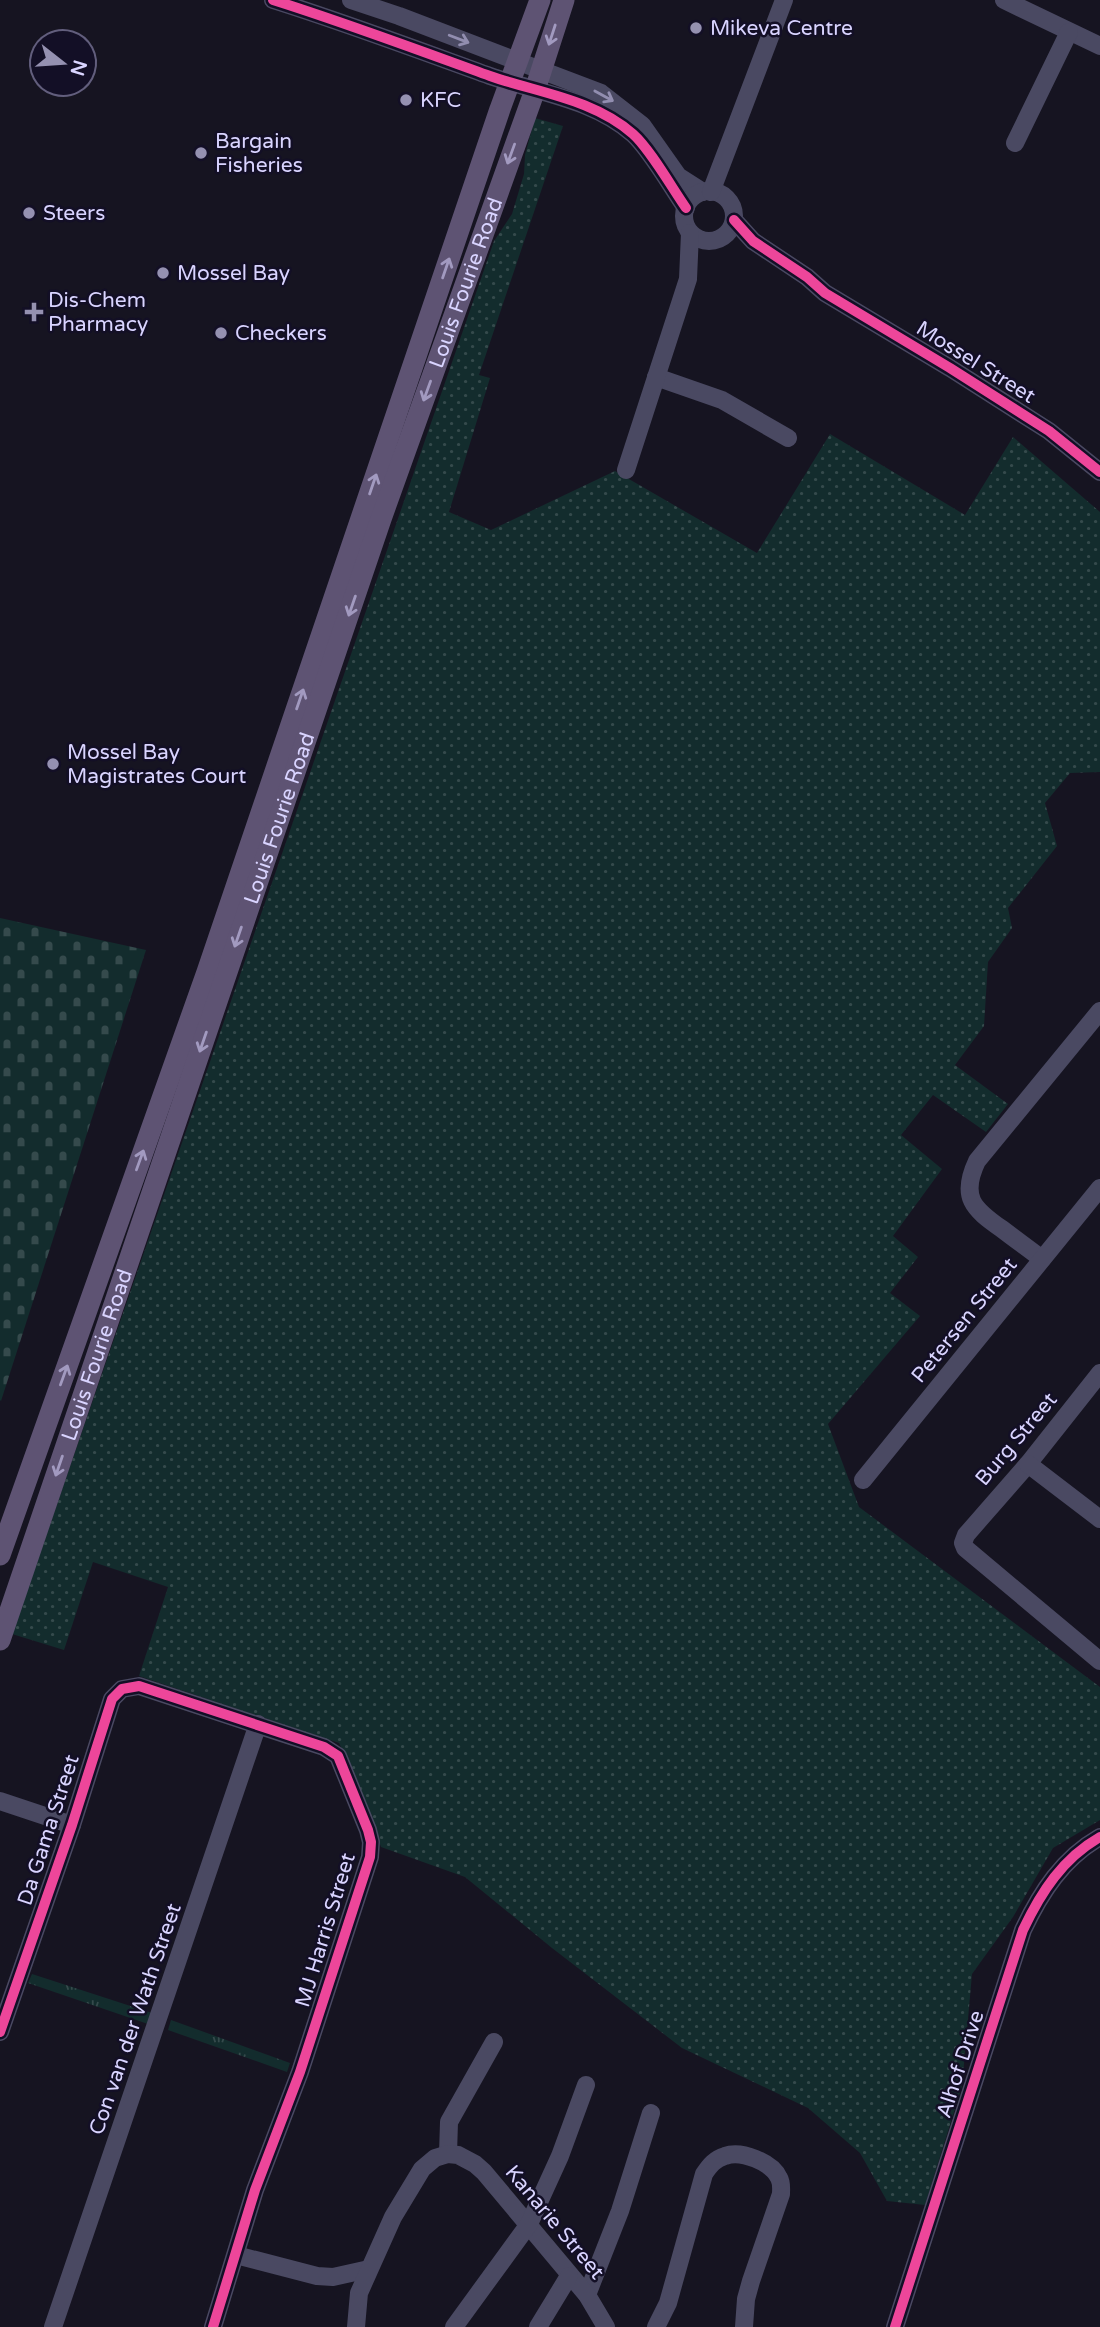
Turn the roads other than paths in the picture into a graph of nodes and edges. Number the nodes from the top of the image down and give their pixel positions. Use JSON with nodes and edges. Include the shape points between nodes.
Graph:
{"nodes":[{"id":1,"x":273,"y":0,"type":"edge"},
{"id":2,"x":351,"y":0,"type":"edge"},
{"id":3,"x":540,"y":0,"type":"edge"},
{"id":4,"x":564,"y":0,"type":"edge"},
{"id":5,"x":784,"y":0,"type":"edge"},
{"id":6,"x":1004,"y":0,"type":"edge"},
{"id":7,"x":1069,"y":32,"type":"junction"},
{"id":8,"x":1100,"y":46,"type":"edge"},
{"id":9,"x":519,"y":62,"type":"junction"},
{"id":10,"x":538,"y":80,"type":"junction"},
{"id":11,"x":511,"y":82,"type":"junction"},
{"id":12,"x":1015,"y":143,"type":"dead end"},
{"id":13,"x":713,"y":193,"type":"junction"},
{"id":14,"x":686,"y":208,"type":"junction"},
{"id":15,"x":734,"y":220,"type":"junction"},
{"id":16,"x":690,"y":233,"type":"junction"},
{"id":17,"x":716,"y":240,"type":"junction"},
{"id":18,"x":688,"y":279,"type":"junction"},
{"id":19,"x":825,"y":293,"type":"junction"},
{"id":20,"x":656,"y":377,"type":"junction"},
{"id":21,"x":788,"y":438,"type":"dead end"},
{"id":22,"x":626,"y":470,"type":"dead end"},
{"id":23,"x":1100,"y":472,"type":"edge"},
{"id":24,"x":1100,"y":1011,"type":"edge"},
{"id":25,"x":1100,"y":1188,"type":"edge"},
{"id":26,"x":1042,"y":1259,"type":"junction"},
{"id":27,"x":1100,"y":1373,"type":"edge"},
{"id":28,"x":1028,"y":1464,"type":"junction"},
{"id":29,"x":863,"y":1480,"type":"dead end"},
{"id":30,"x":1100,"y":1519,"type":"edge"},
{"id":31,"x":0,"y":1555,"type":"edge"},
{"id":32,"x":0,"y":1640,"type":"edge"},
{"id":33,"x":1100,"y":1661,"type":"edge"},
{"id":34,"x":127,"y":1687,"type":"joint"},
{"id":35,"x":258,"y":1724,"type":"junction"},
{"id":36,"x":0,"y":1801,"type":"edge"},
{"id":37,"x":72,"y":1825,"type":"junction"},
{"id":38,"x":1100,"y":1837,"type":"edge"},
{"id":39,"x":0,"y":2032,"type":"edge"},
{"id":40,"x":494,"y":2042,"type":"dead end"},
{"id":41,"x":586,"y":2085,"type":"dead end"},
{"id":42,"x":651,"y":2113,"type":"dead end"},
{"id":43,"x":453,"y":2155,"type":"junction"},
{"id":44,"x":528,"y":2224,"type":"junction"},
{"id":45,"x":236,"y":2255,"type":"junction"},
{"id":46,"x":369,"y":2269,"type":"junction"},
{"id":47,"x":569,"y":2276,"type":"junction"},
{"id":48,"x":587,"y":2295,"type":"junction"},
{"id":49,"x":53,"y":2327,"type":"edge"},
{"id":50,"x":213,"y":2327,"type":"edge"},
{"id":51,"x":356,"y":2327,"type":"edge"},
{"id":52,"x":454,"y":2327,"type":"edge"},
{"id":53,"x":538,"y":2327,"type":"edge"},
{"id":54,"x":606,"y":2327,"type":"edge"},
{"id":55,"x":656,"y":2327,"type":"edge"},
{"id":56,"x":744,"y":2327,"type":"edge"},
{"id":57,"x":895,"y":2327,"type":"edge"}],
"edges":[{"from":1,"to":11,"type":"street"},
{"from":2,"to":9,"type":"street","one_way":true},
{"from":3,"to":9,"type":"main road","name":"Louis Fourie Road"},
{"from":4,"to":10,"type":"main road","name":"Louis Fourie Road","one_way":true},
{"from":5,"to":13,"type":"street"},
{"from":6,"to":7,"type":"street"},
{"from":7,"to":8,"type":"street"},
{"from":7,"to":12,"type":"street"},
{"from":9,"to":10,"type":"street"},
{"from":9,"to":11,"type":"main road","name":"Louis Fourie Road"},
{"from":10,"to":11,"type":"street"},
{"from":10,"to":13,"type":"street","one_way":true,"via":[[588,88],[613,101],[642,125],[678,176]]},
{"from":10,"to":14,"type":"street","via":[[632,133]]},
{"from":10,"to":32,"type":"main road","name":"Louis Fourie Road","one_way":true,"via":[[372,545]]},
{"from":31,"to":11,"type":"main road","name":"Louis Fourie Road","one_way":true,"via":[[207,972]]},
{"from":13,"to":14,"type":"street","via":[[691,200]]},
{"from":13,"to":15,"type":"street","via":[[732,207]]},
{"from":14,"to":16,"type":"street"},
{"from":15,"to":17,"type":"street"},
{"from":15,"to":19,"type":"street","via":[[753,241]]},
{"from":16,"to":17,"type":"street","via":[[704,241]]},
{"from":16,"to":18,"type":"street"},
{"from":17,"to":18,"type":"street"},
{"from":17,"to":19,"type":"street","via":[[745,249],[803,285]]},
{"from":18,"to":20,"type":"street"},
{"from":19,"to":23,"type":"street","name":"Mossel Street","via":[[1049,431]]},
{"from":20,"to":21,"type":"street","via":[[722,400]]},
{"from":20,"to":22,"type":"street"},
{"from":24,"to":26,"type":"street","via":[[970,1175],[968,1189],[978,1212]]},
{"from":25,"to":26,"type":"street","name":"Petersen Street"},
{"from":26,"to":29,"type":"street","name":"Petersen Street"},
{"from":27,"to":28,"type":"street","name":"Burg Street"},
{"from":28,"to":30,"type":"street"},
{"from":28,"to":33,"type":"street","name":"Burg Street","via":[[966,1535],[965,1548]]},
{"from":34,"to":35,"type":"street","name":"MJ Harris Street","via":[[139,1686]]},
{"from":34,"to":37,"type":"street","name":"Da Gama Street","via":[[112,1699]]},
{"from":35,"to":45,"type":"street","name":"MJ Harris Street","via":[[338,1756],[371,1842],[339,1956]]},
{"from":35,"to":49,"type":"street","name":"Con van der Wath Street"},
{"from":36,"to":37,"type":"street"},
{"from":37,"to":39,"type":"street","name":"Da Gama Street"},
{"from":38,"to":57,"type":"street","name":"Alhof Drive","via":[[1048,1883],[1023,1930]]},
{"from":40,"to":43,"type":"street","via":[[449,2122]]},
{"from":41,"to":44,"type":"street","via":[[560,2157]]},
{"from":42,"to":48,"type":"street"},
{"from":43,"to":44,"type":"street","name":"Kanarie Street","via":[[484,2172]]},
{"from":43,"to":46,"type":"street","via":[[435,2158],[422,2169]]},
{"from":44,"to":47,"type":"street","name":"Kanarie Street"},
{"from":44,"to":52,"type":"street"},
{"from":45,"to":46,"type":"street","via":[[317,2276]]},
{"from":45,"to":50,"type":"street","name":"MJ Harris Street"},
{"from":46,"to":51,"type":"street","via":[[359,2293]]},
{"from":47,"to":48,"type":"street","name":"Kanarie Street"},
{"from":47,"to":53,"type":"street"},
{"from":48,"to":54,"type":"street","name":"Kanarie Street"},
{"from":55,"to":56,"type":"street","via":[[668,2303],[704,2174],[712,2162],[732,2154],[773,2169],[781,2184],[748,2290]]}]}
